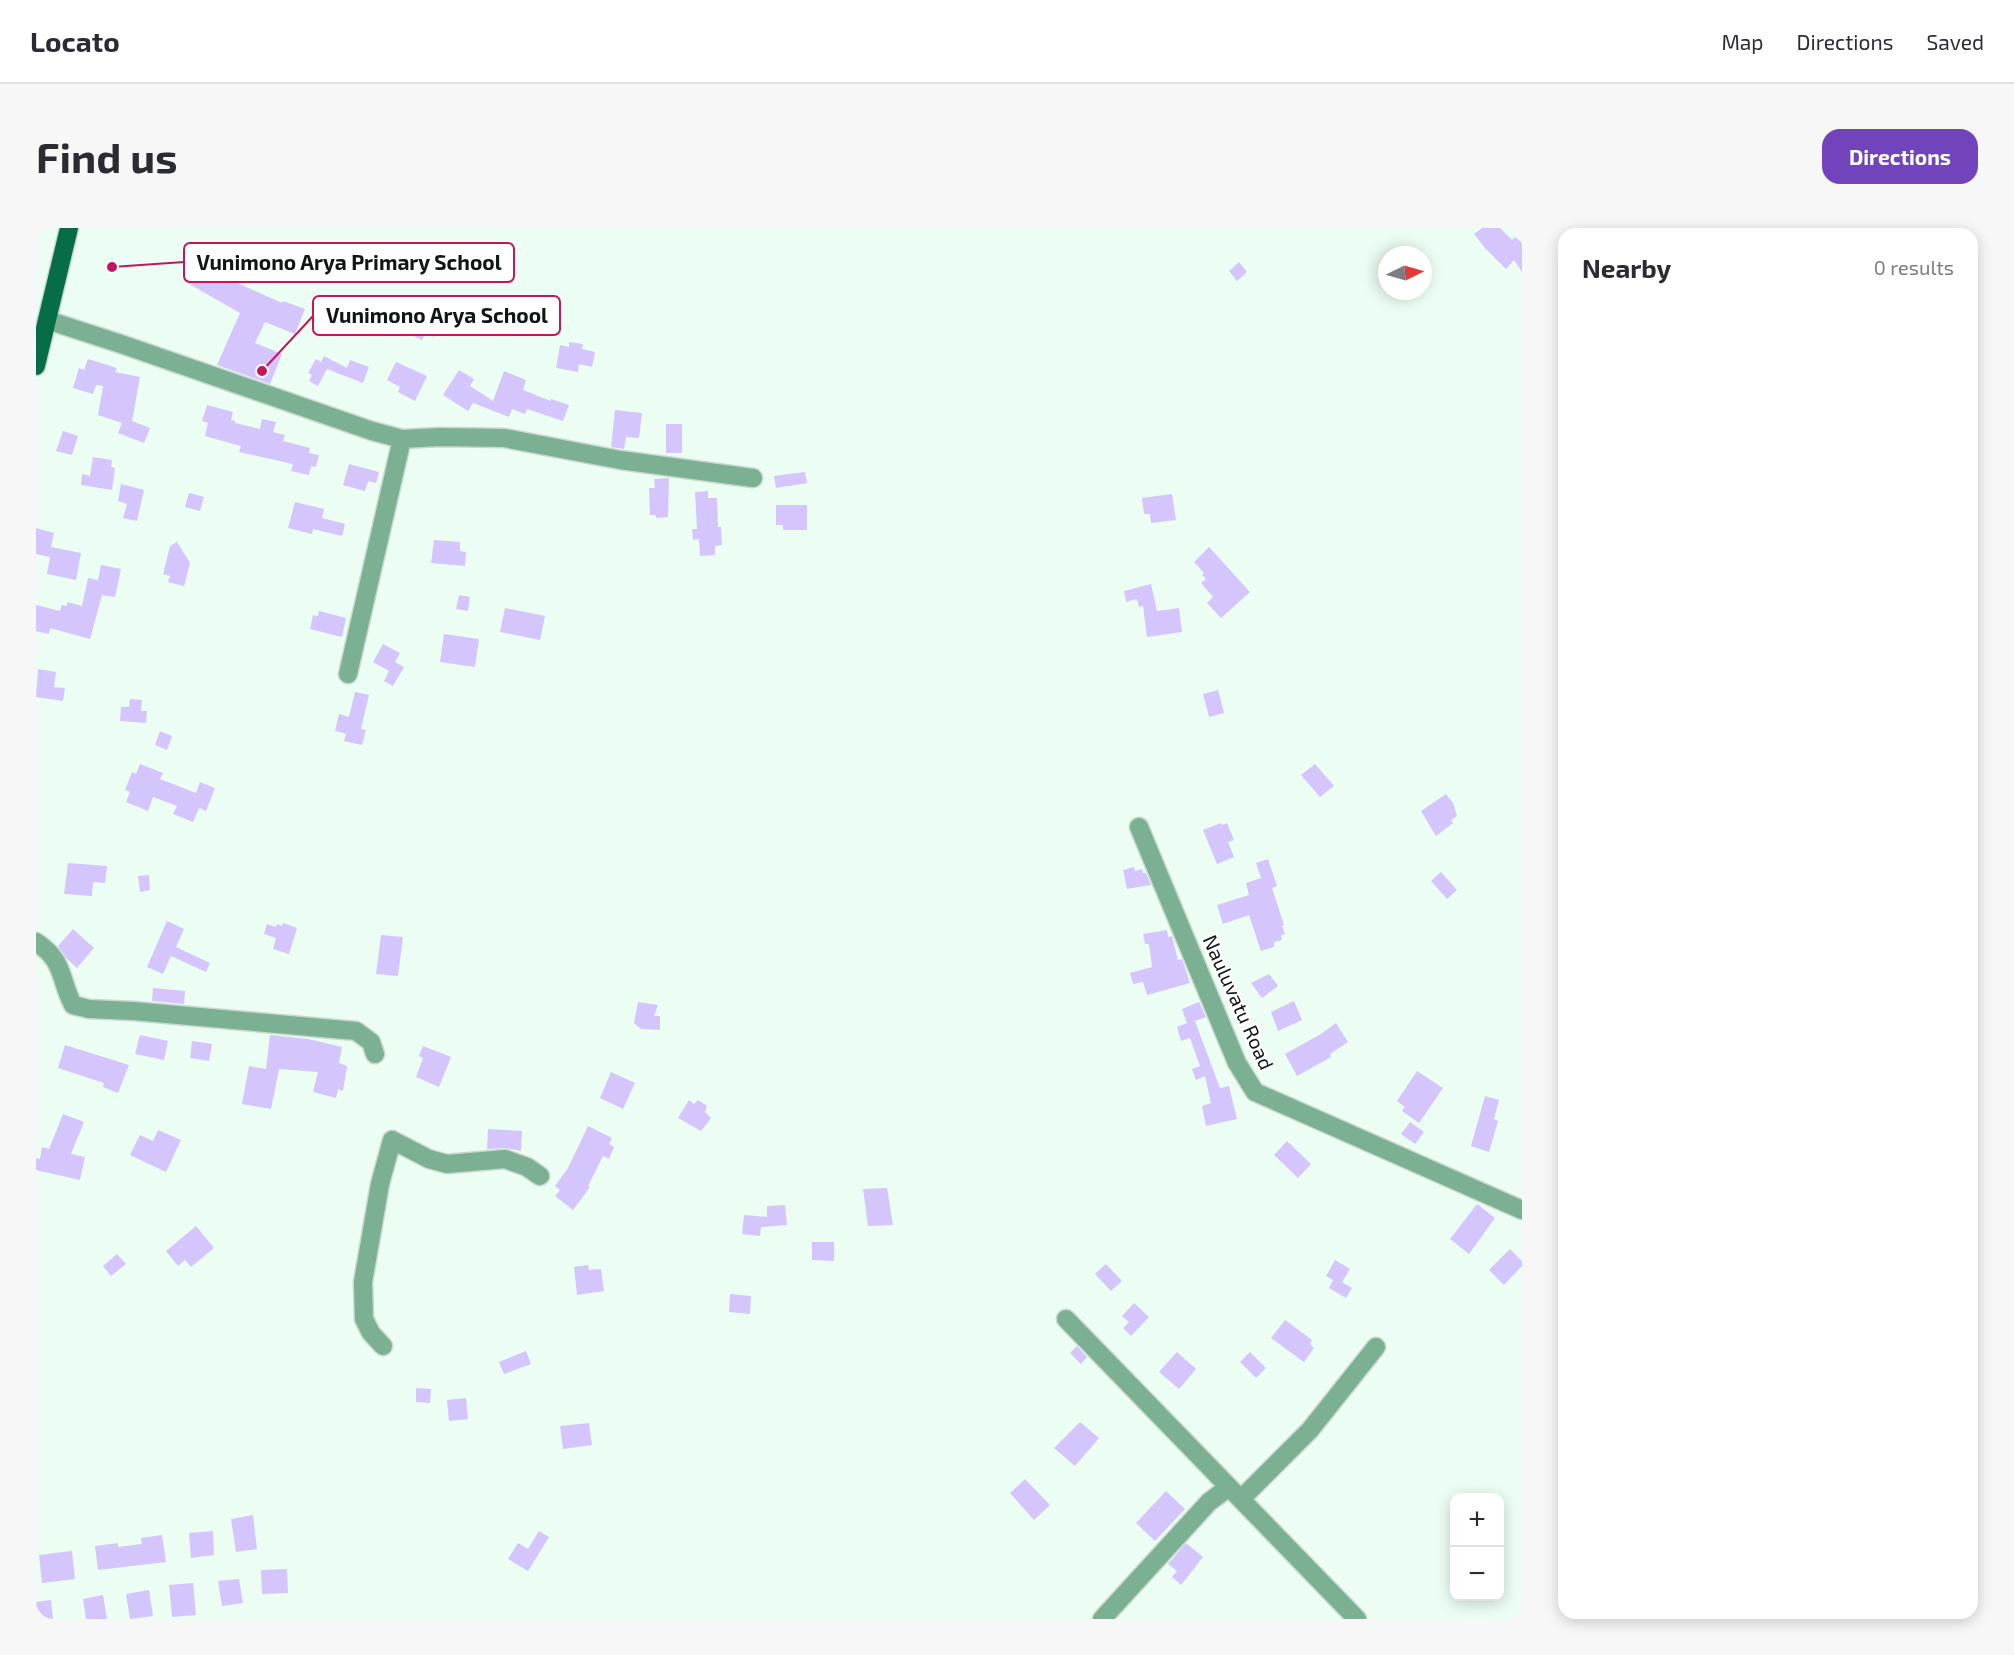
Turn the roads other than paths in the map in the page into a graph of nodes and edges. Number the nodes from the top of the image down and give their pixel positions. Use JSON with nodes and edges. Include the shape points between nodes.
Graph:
{"nodes":[{"id":1,"x":69,"y":228,"type":"edge"},
{"id":2,"x":47,"y":320,"type":"junction"},
{"id":3,"x":36,"y":366,"type":"edge"},
{"id":4,"x":402,"y":439,"type":"junction"},
{"id":5,"x":753,"y":478,"type":"dead end"},
{"id":6,"x":348,"y":674,"type":"dead end"},
{"id":7,"x":1139,"y":827,"type":"dead end"},
{"id":8,"x":36,"y":942,"type":"edge"},
{"id":9,"x":375,"y":1054,"type":"dead end"},
{"id":10,"x":540,"y":1176,"type":"dead end"},
{"id":11,"x":1522,"y":1210,"type":"edge"},
{"id":12,"x":1066,"y":1319,"type":"dead end"},
{"id":13,"x":383,"y":1346,"type":"dead end"},
{"id":14,"x":1376,"y":1347,"type":"dead end"},
{"id":15,"x":1235,"y":1493,"type":"junction"},
{"id":16,"x":1102,"y":1619,"type":"edge"},
{"id":17,"x":1357,"y":1619,"type":"edge"}],
"edges":[{"from":1,"to":2,"type":"main road"},
{"from":2,"to":3,"type":"main road"},
{"from":2,"to":4,"type":"street"},
{"from":4,"to":5,"type":"street","via":[[504,438],[620,460]]},
{"from":4,"to":6,"type":"street"},
{"from":7,"to":11,"type":"street","name":"Nauluvatu Road","via":[[1237,1062],[1255,1092]]},
{"from":8,"to":9,"type":"street","via":[[60,966],[74,1005],[356,1031],[371,1042]]},
{"from":10,"to":13,"type":"street","via":[[505,1159],[438,1162],[392,1140],[363,1282],[364,1319]]},
{"from":12,"to":15,"type":"street"},
{"from":14,"to":15,"type":"street","via":[[1310,1430]]},
{"from":15,"to":16,"type":"street","via":[[1209,1502]]},
{"from":15,"to":17,"type":"street"}]}
